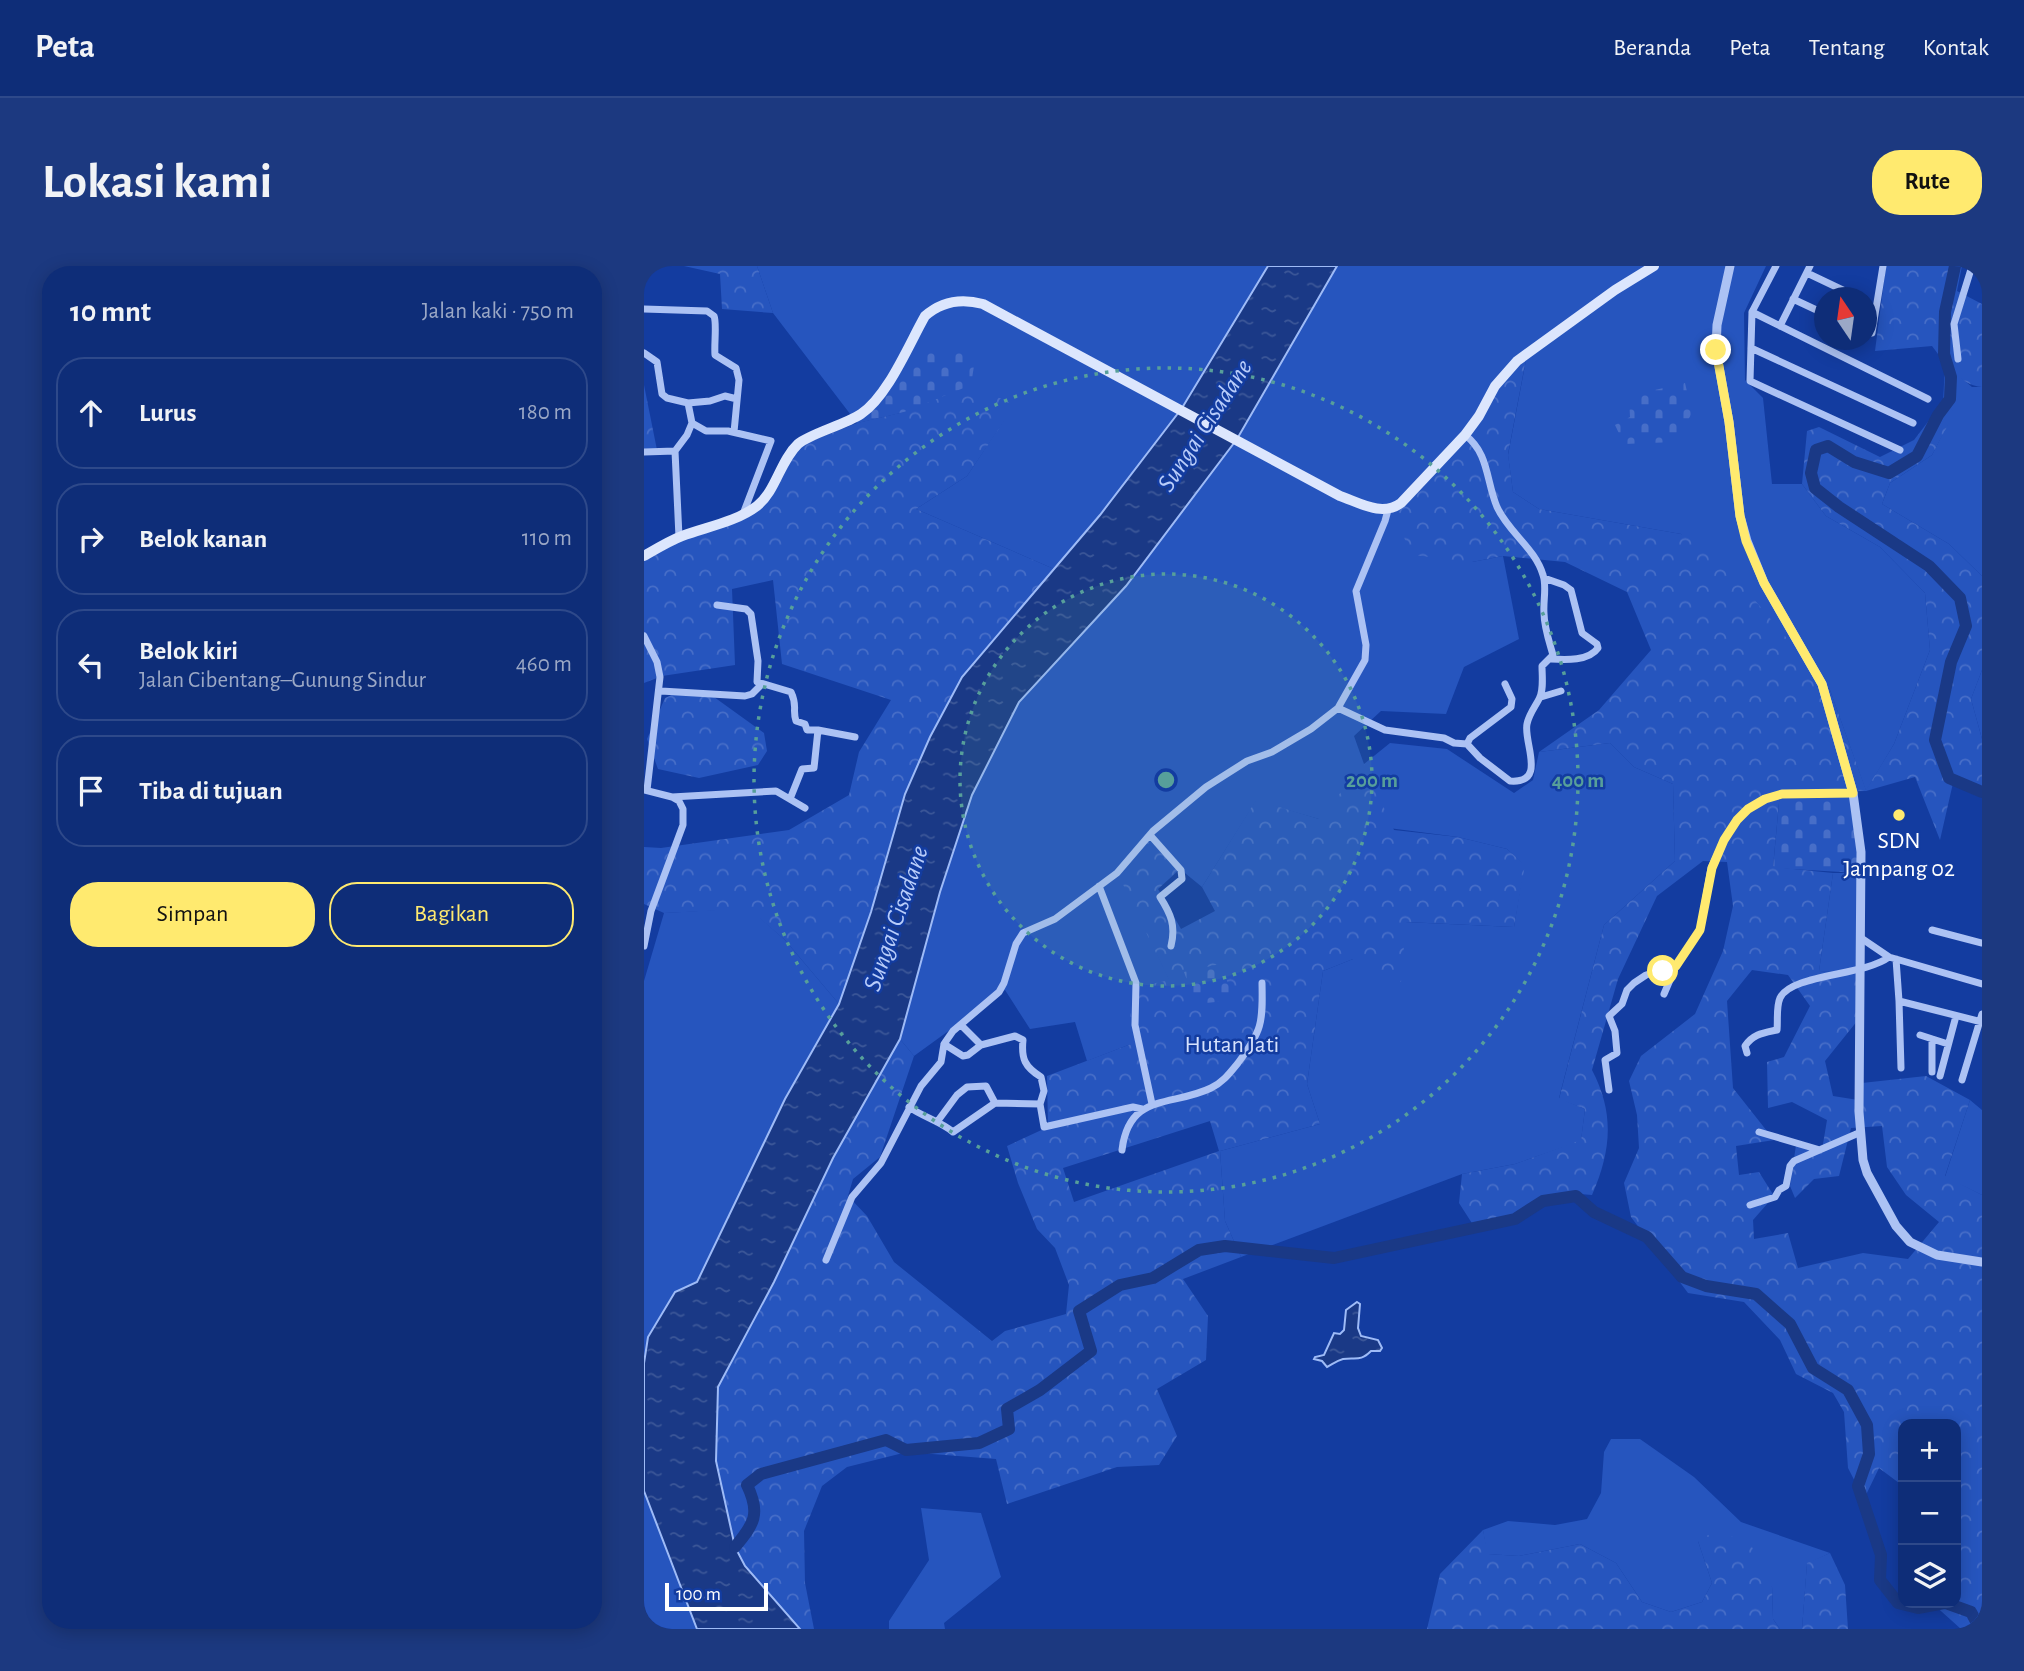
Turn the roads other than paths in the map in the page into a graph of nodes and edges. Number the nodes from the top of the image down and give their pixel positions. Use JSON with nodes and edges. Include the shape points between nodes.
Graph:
{"nodes":[{"id":1,"x":645,"y":266,"type":"edge"},
{"id":2,"x":1654,"y":266,"type":"edge"},
{"id":3,"x":1730,"y":266,"type":"edge"},
{"id":4,"x":1776,"y":266,"type":"edge"},
{"id":5,"x":1883,"y":266,"type":"edge"},
{"id":6,"x":1972,"y":266,"type":"edge"},
{"id":7,"x":1808,"y":269,"type":"edge"},
{"id":8,"x":644,"y":271,"type":"edge"},
{"id":9,"x":1839,"y":287,"type":"edge"},
{"id":10,"x":1793,"y":299,"type":"junction"},
{"id":11,"x":1877,"y":303,"type":"edge"},
{"id":12,"x":644,"y":309,"type":"edge"},
{"id":13,"x":1814,"y":309,"type":"edge"},
{"id":14,"x":1752,"y":312,"type":"junction"},
{"id":15,"x":1780,"y":326,"type":"junction"},
{"id":16,"x":1751,"y":348,"type":"junction"},
{"id":17,"x":644,"y":353,"type":"edge"},
{"id":18,"x":1958,"y":359,"type":"dead end"},
{"id":19,"x":737,"y":399,"type":"junction"},
{"id":20,"x":1928,"y":399,"type":"dead end"},
{"id":21,"x":688,"y":403,"type":"junction"},
{"id":22,"x":692,"y":423,"type":"junction"},
{"id":23,"x":1913,"y":423,"type":"dead end"},
{"id":24,"x":734,"y":432,"type":"junction"},
{"id":25,"x":1465,"y":435,"type":"junction"},
{"id":26,"x":1900,"y":450,"type":"dead end"},
{"id":27,"x":675,"y":451,"type":"junction"},
{"id":28,"x":644,"y":452,"type":"edge"},
{"id":29,"x":1388,"y":510,"type":"junction"},
{"id":30,"x":743,"y":514,"type":"junction"},
{"id":31,"x":679,"y":537,"type":"junction"},
{"id":32,"x":644,"y":553,"type":"edge"},
{"id":33,"x":1544,"y":578,"type":"junction"},
{"id":34,"x":717,"y":605,"type":"dead end"},
{"id":35,"x":644,"y":636,"type":"edge"},
{"id":36,"x":1551,"y":659,"type":"junction"},
{"id":37,"x":1505,"y":684,"type":"dead end"},
{"id":38,"x":761,"y":685,"type":"junction"},
{"id":39,"x":661,"y":691,"type":"junction"},
{"id":40,"x":1562,"y":691,"type":"dead end"},
{"id":41,"x":1541,"y":697,"type":"junction"},
{"id":42,"x":1338,"y":708,"type":"junction"},
{"id":43,"x":818,"y":730,"type":"junction"},
{"id":44,"x":855,"y":737,"type":"dead end"},
{"id":45,"x":1467,"y":744,"type":"junction"},
{"id":46,"x":645,"y":790,"type":"edge"},
{"id":47,"x":1853,"y":793,"type":"junction"},
{"id":48,"x":671,"y":797,"type":"junction"},
{"id":49,"x":790,"y":799,"type":"junction"},
{"id":50,"x":805,"y":808,"type":"dead end"},
{"id":51,"x":1150,"y":835,"type":"junction"},
{"id":52,"x":1099,"y":886,"type":"junction"},
{"id":53,"x":1932,"y":930,"type":"dead end"},
{"id":54,"x":645,"y":932,"type":"edge"},
{"id":55,"x":1861,"y":939,"type":"junction"},
{"id":56,"x":1982,"y":943,"type":"edge"},
{"id":57,"x":644,"y":946,"type":"edge"},
{"id":58,"x":1171,"y":946,"type":"dead end"},
{"id":59,"x":1893,"y":958,"type":"junction"},
{"id":60,"x":1676,"y":966,"type":"junction"},
{"id":61,"x":1861,"y":970,"type":"junction"},
{"id":62,"x":1262,"y":983,"type":"dead end"},
{"id":63,"x":1982,"y":984,"type":"edge"},
{"id":64,"x":1664,"y":994,"type":"dead end"},
{"id":65,"x":1899,"y":1001,"type":"junction"},
{"id":66,"x":1956,"y":1016,"type":"junction"},
{"id":67,"x":1981,"y":1019,"type":"edge"},
{"id":68,"x":961,"y":1025,"type":"junction"},
{"id":69,"x":1920,"y":1035,"type":"dead end"},
{"id":70,"x":1932,"y":1039,"type":"junction"},
{"id":71,"x":944,"y":1044,"type":"junction"},
{"id":72,"x":1948,"y":1044,"type":"junction"},
{"id":73,"x":981,"y":1045,"type":"junction"},
{"id":74,"x":1747,"y":1053,"type":"dead end"},
{"id":75,"x":1901,"y":1069,"type":"dead end"},
{"id":76,"x":1962,"y":1080,"type":"dead end"},
{"id":77,"x":1609,"y":1090,"type":"dead end"},
{"id":78,"x":995,"y":1103,"type":"junction"},
{"id":79,"x":1040,"y":1104,"type":"junction"},
{"id":80,"x":1152,"y":1104,"type":"junction"},
{"id":81,"x":909,"y":1107,"type":"junction"},
{"id":82,"x":1142,"y":1109,"type":"junction"},
{"id":83,"x":937,"y":1122,"type":"junction"},
{"id":84,"x":1759,"y":1132,"type":"dead end"},
{"id":85,"x":1861,"y":1132,"type":"junction"},
{"id":86,"x":1122,"y":1150,"type":"dead end"},
{"id":87,"x":1820,"y":1150,"type":"junction"},
{"id":88,"x":1750,"y":1205,"type":"dead end"},
{"id":89,"x":826,"y":1260,"type":"dead end"},
{"id":90,"x":1982,"y":1262,"type":"edge"}],
"edges":[{"from":1,"to":8,"type":"street"},
{"from":2,"to":25,"type":"main road","via":[[1517,361],[1495,386]]},
{"from":3,"to":47,"type":"street","via":[[1716,350],[1740,516],[1764,583],[1822,684]]},
{"from":4,"to":14,"type":"street"},
{"from":5,"to":11,"type":"street"},
{"from":6,"to":18,"type":"street","via":[[1954,324]]},
{"from":7,"to":9,"type":"street"},
{"from":7,"to":10,"type":"street"},
{"from":10,"to":13,"type":"street"},
{"from":10,"to":15,"type":"street"},
{"from":12,"to":19,"type":"street","via":[[707,311],[714,316],[715,355],[736,368]]},
{"from":14,"to":15,"type":"street"},
{"from":14,"to":16,"type":"street"},
{"from":15,"to":20,"type":"street"},
{"from":16,"to":23,"type":"street"},
{"from":16,"to":26,"type":"street","via":[[1750,381]]},
{"from":17,"to":21,"type":"street","via":[[657,362],[662,394]]},
{"from":19,"to":21,"type":"street","via":[[725,396]]},
{"from":19,"to":24,"type":"street"},
{"from":21,"to":22,"type":"street"},
{"from":22,"to":24,"type":"street","via":[[706,431]]},
{"from":22,"to":27,"type":"street"},
{"from":24,"to":30,"type":"street","via":[[771,442]]},
{"from":25,"to":29,"type":"main road","via":[[1401,503]]},
{"from":25,"to":33,"type":"street","via":[[1482,455],[1498,509],[1537,559]]},
{"from":27,"to":28,"type":"street"},
{"from":27,"to":31,"type":"street"},
{"from":29,"to":30,"type":"main road","via":[[1340,496],[970,300],[944,304],[925,316],[883,389],[864,412],[799,442],[762,500]]},
{"from":29,"to":42,"type":"street","via":[[1356,591],[1365,660]]},
{"from":30,"to":31,"type":"main road"},
{"from":31,"to":32,"type":"main road"},
{"from":33,"to":36,"type":"street"},
{"from":33,"to":36,"type":"street","via":[[1571,590],[1582,633],[1598,648],[1584,657]]},
{"from":34,"to":38,"type":"street","via":[[746,609],[751,614],[756,678]]},
{"from":35,"to":39,"type":"street","via":[[657,662]]},
{"from":36,"to":41,"type":"street","via":[[1542,666]]},
{"from":37,"to":45,"type":"street","via":[[1511,707]]},
{"from":38,"to":39,"type":"street","via":[[745,696]]},
{"from":38,"to":43,"type":"street","via":[[791,692],[796,721],[807,730]]},
{"from":39,"to":46,"type":"street"},
{"from":40,"to":41,"type":"street"},
{"from":41,"to":45,"type":"street","via":[[1527,723],[1532,756],[1530,772],[1521,780],[1510,781]]},
{"from":42,"to":45,"type":"street","via":[[1385,730]]},
{"from":42,"to":51,"type":"street","via":[[1311,729],[1206,787]]},
{"from":43,"to":44,"type":"street"},
{"from":43,"to":49,"type":"street","via":[[814,768],[802,769]]},
{"from":46,"to":48,"type":"street"},
{"from":47,"to":55,"type":"street","via":[[1861,847]]},
{"from":47,"to":60,"type":"street","via":[[1782,794],[1748,809],[1724,840],[1712,868],[1700,930]]},
{"from":48,"to":49,"type":"street","via":[[776,791]]},
{"from":48,"to":54,"type":"street","via":[[683,809],[682,825]]},
{"from":49,"to":50,"type":"street"},
{"from":51,"to":52,"type":"street","via":[[1117,873]]},
{"from":51,"to":58,"type":"street","via":[[1181,870],[1182,879],[1160,897],[1172,916]]},
{"from":52,"to":68,"type":"street","via":[[1055,919],[1023,933],[999,992]]},
{"from":52,"to":80,"type":"street","via":[[1136,983],[1135,1025]]},
{"from":53,"to":56,"type":"street"},
{"from":54,"to":57,"type":"street"},
{"from":55,"to":59,"type":"street"},
{"from":55,"to":61,"type":"street"},
{"from":59,"to":61,"type":"street"},
{"from":59,"to":63,"type":"street"},
{"from":59,"to":65,"type":"street"},
{"from":60,"to":64,"type":"street"},
{"from":60,"to":77,"type":"street","via":[[1634,983],[1609,1016],[1618,1053],[1605,1059]]},
{"from":61,"to":74,"type":"street","via":[[1787,990],[1780,997],[1777,1030],[1750,1038]]},
{"from":61,"to":85,"type":"street"},
{"from":62,"to":80,"type":"street","via":[[1263,1011],[1256,1038],[1224,1081],[1208,1090]]},
{"from":65,"to":66,"type":"street"},
{"from":65,"to":75,"type":"street"},
{"from":66,"to":67,"type":"street"},
{"from":66,"to":72,"type":"street"},
{"from":67,"to":76,"type":"street"},
{"from":68,"to":71,"type":"street"},
{"from":68,"to":73,"type":"street"},
{"from":69,"to":70,"type":"street"},
{"from":70,"to":72,"type":"street"},
{"from":70,"to":72,"type":"street","via":[[1936,1074]]},
{"from":71,"to":73,"type":"street","via":[[963,1056]]},
{"from":71,"to":81,"type":"street","via":[[941,1062]]},
{"from":73,"to":79,"type":"street","via":[[1015,1035],[1023,1040],[1022,1055],[1028,1068],[1041,1077],[1044,1091]]},
{"from":78,"to":79,"type":"street"},
{"from":78,"to":83,"type":"street","via":[[953,1132]]},
{"from":78,"to":83,"type":"street","via":[[986,1086],[967,1087]]},
{"from":79,"to":82,"type":"street","via":[[1044,1127],[1133,1107]]},
{"from":80,"to":82,"type":"street"},
{"from":81,"to":83,"type":"street"},
{"from":81,"to":89,"type":"street","via":[[881,1163],[852,1197]]},
{"from":82,"to":86,"type":"street","via":[[1128,1126]]},
{"from":84,"to":87,"type":"street"},
{"from":85,"to":87,"type":"street"},
{"from":85,"to":90,"type":"street","via":[[1867,1173],[1910,1242],[1937,1255]]},
{"from":87,"to":88,"type":"street","via":[[1794,1161],[1786,1186],[1775,1197]]}]}
